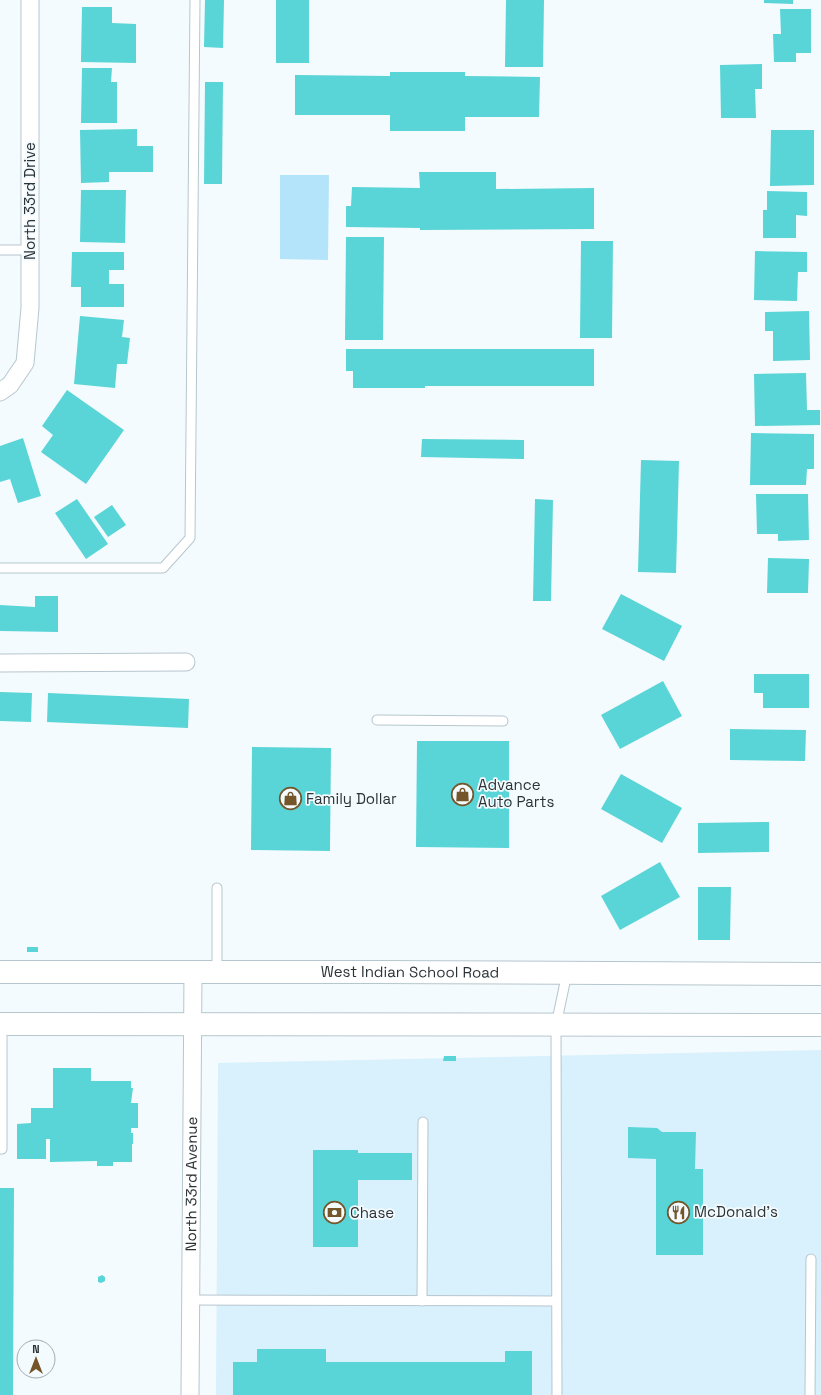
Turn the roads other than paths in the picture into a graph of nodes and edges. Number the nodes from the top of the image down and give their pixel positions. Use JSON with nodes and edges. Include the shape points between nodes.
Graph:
{"nodes":[{"id":1,"x":30,"y":0,"type":"edge"},
{"id":2,"x":195,"y":0,"type":"edge"},
{"id":3,"x":0,"y":250,"type":"edge"},
{"id":4,"x":30,"y":250,"type":"junction"},
{"id":5,"x":0,"y":392,"type":"edge"},
{"id":6,"x":0,"y":568,"type":"edge"},
{"id":7,"x":186,"y":662,"type":"dead end"},
{"id":8,"x":0,"y":663,"type":"edge"},
{"id":9,"x":377,"y":720,"type":"dead end"},
{"id":10,"x":503,"y":721,"type":"dead end"},
{"id":11,"x":217,"y":888,"type":"dead end"},
{"id":12,"x":0,"y":972,"type":"edge"},
{"id":13,"x":193,"y":972,"type":"junction"},
{"id":14,"x":217,"y":972,"type":"junction"},
{"id":15,"x":567,"y":973,"type":"junction"},
{"id":16,"x":821,"y":974,"type":"edge"},
{"id":17,"x":1,"y":1024,"type":"edge"},
{"id":18,"x":192,"y":1025,"type":"junction"},
{"id":19,"x":556,"y":1025,"type":"junction"},
{"id":20,"x":821,"y":1025,"type":"edge"},
{"id":21,"x":423,"y":1122,"type":"dead end"},
{"id":22,"x":0,"y":1149,"type":"edge"},
{"id":23,"x":811,"y":1259,"type":"dead end"},
{"id":24,"x":190,"y":1300,"type":"junction"},
{"id":25,"x":422,"y":1301,"type":"junction"},
{"id":26,"x":556,"y":1301,"type":"junction"},
{"id":27,"x":190,"y":1395,"type":"edge"},
{"id":28,"x":557,"y":1395,"type":"edge"},
{"id":29,"x":810,"y":1395,"type":"edge"}],
"edges":[{"from":1,"to":4,"type":"street","name":"North 33rd Drive"},
{"from":2,"to":6,"type":"lane","via":[[190,538],[163,568]]},
{"from":3,"to":4,"type":"lane"},
{"from":4,"to":5,"type":"street","name":"North 33rd Drive","via":[[30,308],[25,363],[10,385]]},
{"from":7,"to":8,"type":"street"},
{"from":9,"to":10,"type":"lane"},
{"from":11,"to":14,"type":"lane"},
{"from":12,"to":13,"type":"main road","name":"West Indian School Road"},
{"from":13,"to":14,"type":"main road","name":"West Indian School Road"},
{"from":13,"to":18,"type":"street","name":"North 33rd Avenue"},
{"from":14,"to":15,"type":"main road","name":"West Indian School Road"},
{"from":15,"to":16,"type":"main road","name":"West Indian School Road"},
{"from":15,"to":19,"type":"lane"},
{"from":17,"to":18,"type":"main road"},
{"from":17,"to":22,"type":"lane"},
{"from":18,"to":19,"type":"main road"},
{"from":18,"to":24,"type":"street","name":"North 33rd Avenue"},
{"from":19,"to":20,"type":"main road"},
{"from":19,"to":26,"type":"lane"},
{"from":21,"to":25,"type":"lane"},
{"from":23,"to":29,"type":"lane"},
{"from":24,"to":25,"type":"lane"},
{"from":24,"to":27,"type":"street","name":"North 33rd Avenue"},
{"from":25,"to":26,"type":"lane"},
{"from":26,"to":28,"type":"lane"}]}
